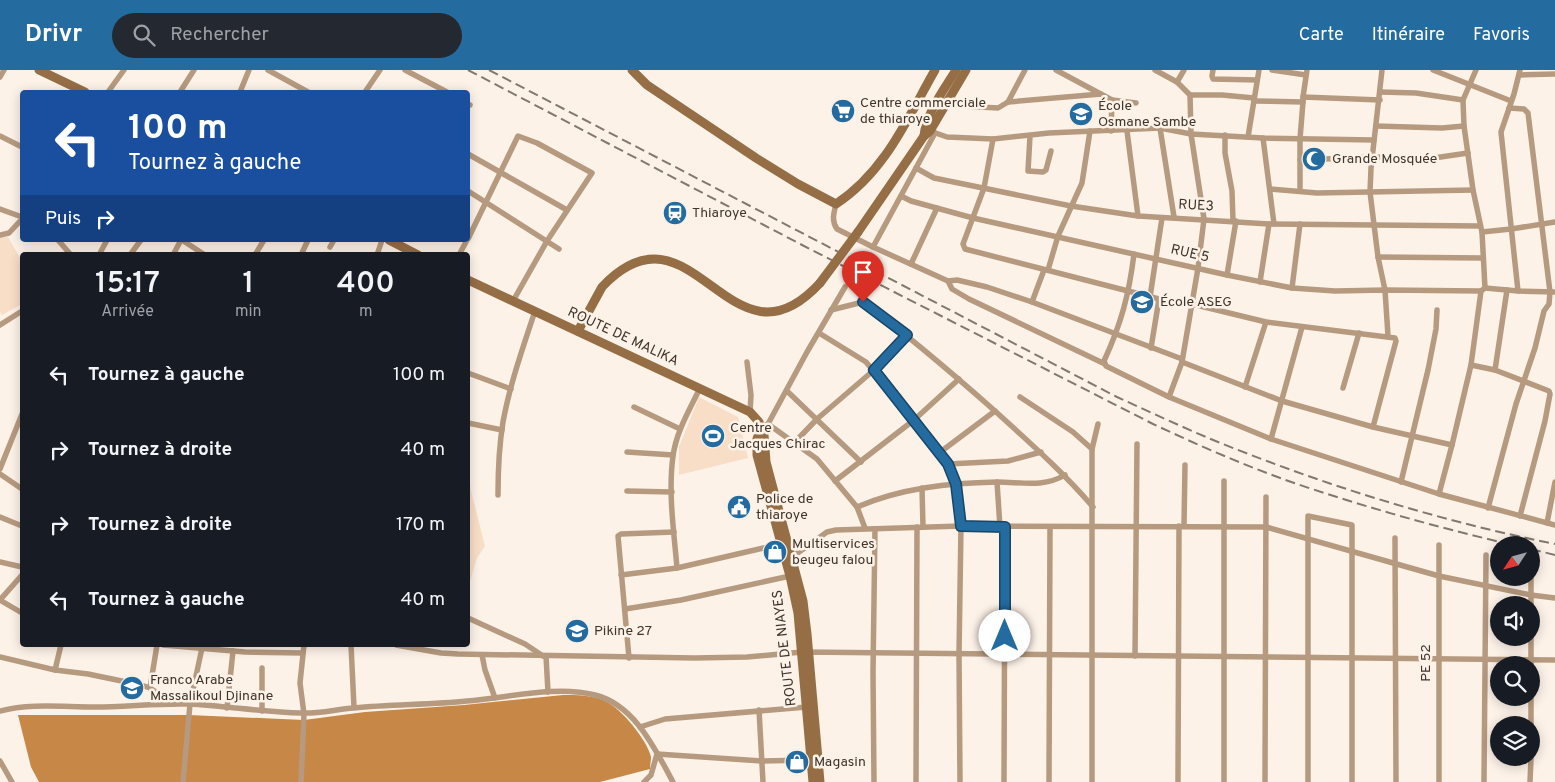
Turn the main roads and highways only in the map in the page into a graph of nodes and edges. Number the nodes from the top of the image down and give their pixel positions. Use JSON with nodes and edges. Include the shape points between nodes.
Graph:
{"nodes":[{"id":1,"x":39,"y":70,"type":"edge"},
{"id":2,"x":632,"y":70,"type":"edge"},
{"id":3,"x":935,"y":70,"type":"edge"},
{"id":4,"x":956,"y":70,"type":"edge"},
{"id":5,"x":966,"y":70,"type":"edge"},
{"id":6,"x":81,"y":90,"type":"edge"},
{"id":7,"x":929,"y":134,"type":"junction"},
{"id":8,"x":393,"y":242,"type":"edge"},
{"id":9,"x":412,"y":252,"type":"edge"},
{"id":10,"x":470,"y":281,"type":"edge"},
{"id":11,"x":578,"y":331,"type":"junction"},
{"id":12,"x":765,"y":426,"type":"joint"},
{"id":13,"x":774,"y":506,"type":"junction"},
{"id":14,"x":805,"y":652,"type":"junction"},
{"id":15,"x":813,"y":782,"type":"edge"},
{"id":16,"x":820,"y":782,"type":"edge"}],
"edges":[{"from":1,"to":6,"type":"main road"},
{"from":2,"to":3,"type":"main road","via":[[647,85],[748,153],[836,204],[852,194],[885,157]]},
{"from":4,"to":7,"type":"main road","via":[[925,128]]},
{"from":5,"to":7,"type":"main road"},
{"from":7,"to":11,"type":"main road","bridge":true,"via":[[820,283],[809,296],[792,306],[771,312],[752,310],[732,301],[679,264],[646,260],[626,266],[602,287]]},
{"from":8,"to":9,"type":"main road"},
{"from":10,"to":11,"type":"main road","name":"ROUTE DE MALIKA"},
{"from":11,"to":12,"type":"main road","name":"ROUTE DE MALIKA","via":[[750,412]]},
{"from":12,"to":13,"type":"main road","name":"ROUTE DE NIAYES","via":[[766,462]]},
{"from":13,"to":14,"type":"main road","name":"ROUTE DE NIAYES"},
{"from":13,"to":14,"type":"main road","name":"ROUTE DE NIAYES","via":[[792,557],[804,612]]},
{"from":14,"to":15,"type":"main road","name":"ROUTE DE NIAYES"},
{"from":14,"to":16,"type":"main road","name":"ROUTE DE NIAYES"}]}
